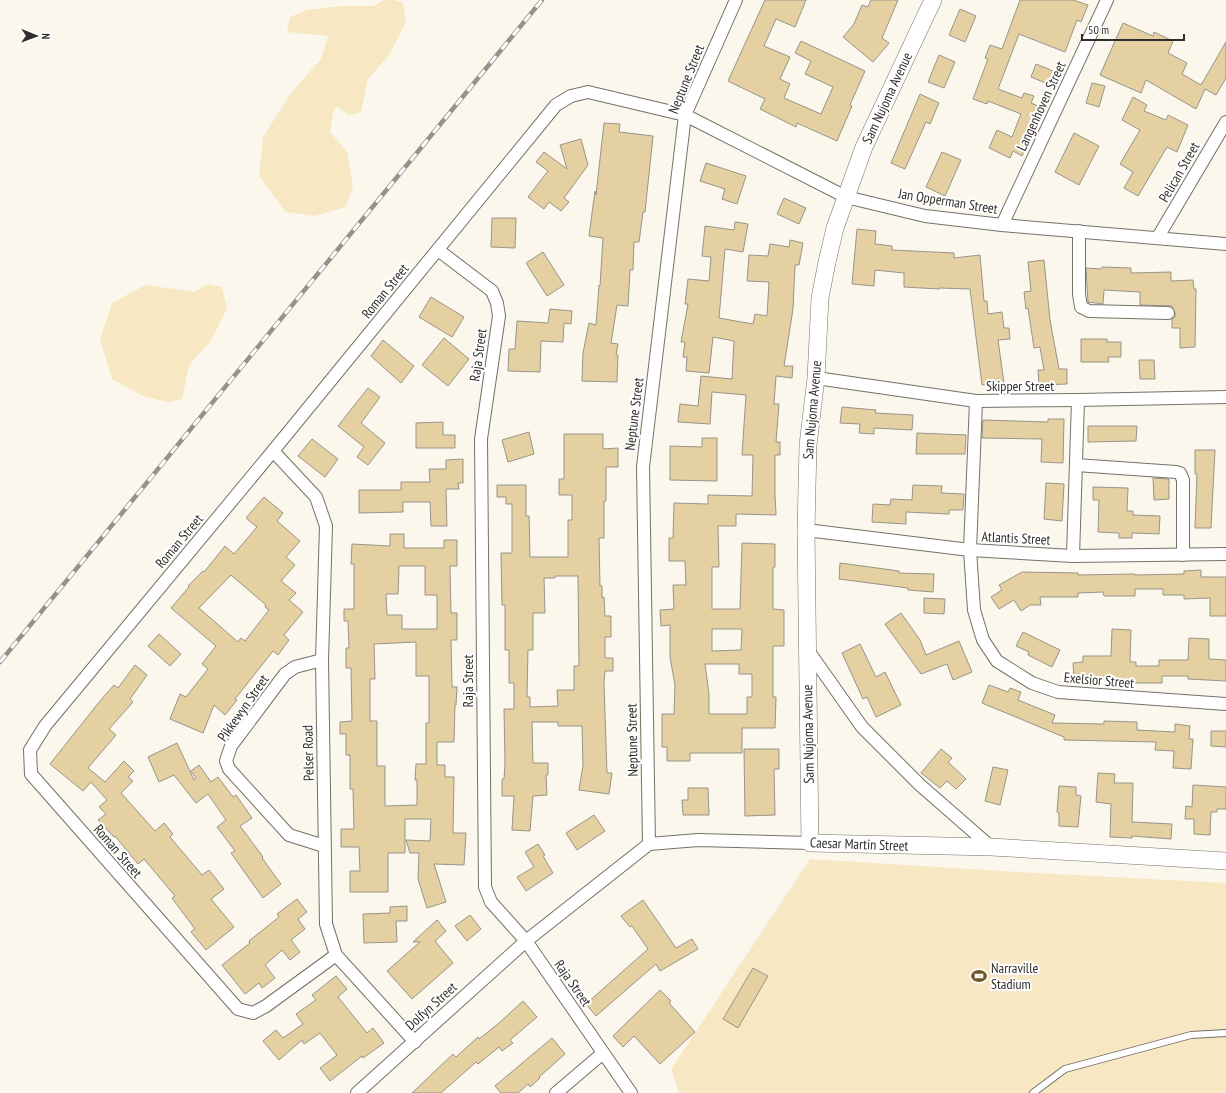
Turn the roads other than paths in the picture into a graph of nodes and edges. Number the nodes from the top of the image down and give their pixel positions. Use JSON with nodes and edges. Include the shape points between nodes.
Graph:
{"nodes":[{"id":1,"x":736,"y":0,"type":"edge"},
{"id":2,"x":933,"y":0,"type":"edge"},
{"id":3,"x":1106,"y":0,"type":"edge"},
{"id":4,"x":685,"y":115,"type":"junction"},
{"id":5,"x":1226,"y":122,"type":"edge"},
{"id":6,"x":846,"y":196,"type":"junction"},
{"id":7,"x":1002,"y":225,"type":"junction"},
{"id":8,"x":1079,"y":231,"type":"junction"},
{"id":9,"x":1158,"y":238,"type":"junction"},
{"id":10,"x":1226,"y":244,"type":"edge"},
{"id":11,"x":438,"y":250,"type":"junction"},
{"id":12,"x":1168,"y":313,"type":"dead end"},
{"id":13,"x":816,"y":378,"type":"junction"},
{"id":14,"x":1226,"y":397,"type":"edge"},
{"id":15,"x":1078,"y":400,"type":"junction"},
{"id":16,"x":976,"y":401,"type":"junction"},
{"id":17,"x":273,"y":451,"type":"junction"},
{"id":18,"x":1076,"y":465,"type":"junction"},
{"id":19,"x":806,"y":530,"type":"junction"},
{"id":20,"x":970,"y":550,"type":"junction"},
{"id":21,"x":1226,"y":554,"type":"edge"},
{"id":22,"x":1183,"y":555,"type":"junction"},
{"id":23,"x":1073,"y":556,"type":"junction"},
{"id":24,"x":807,"y":649,"type":"junction"},
{"id":25,"x":322,"y":660,"type":"junction"},
{"id":26,"x":1226,"y":704,"type":"edge"},
{"id":27,"x":810,"y":843,"type":"junction"},
{"id":28,"x":649,"y":844,"type":"junction"},
{"id":29,"x":324,"y":846,"type":"junction"},
{"id":30,"x":991,"y":847,"type":"junction"},
{"id":31,"x":1226,"y":861,"type":"edge"},
{"id":32,"x":526,"y":940,"type":"junction"},
{"id":33,"x":336,"y":955,"type":"junction"},
{"id":34,"x":1226,"y":1033,"type":"edge"},
{"id":35,"x":415,"y":1042,"type":"junction"},
{"id":36,"x":603,"y":1052,"type":"junction"},
{"id":37,"x":357,"y":1093,"type":"edge"},
{"id":38,"x":556,"y":1093,"type":"edge"},
{"id":39,"x":632,"y":1093,"type":"edge"},
{"id":40,"x":1033,"y":1093,"type":"edge"}],
"edges":[{"from":1,"to":4,"type":"street","name":"Neptune Street"},
{"from":2,"to":6,"type":"street","name":"Sam Nujoma Avenue","via":[[864,147]]},
{"from":3,"to":7,"type":"street","name":"Langenhoven Street"},
{"from":4,"to":6,"type":"street","name":"Jan Opperman Street"},
{"from":4,"to":11,"type":"street","name":"Roman Street","via":[[588,92],[571,96],[556,105]]},
{"from":4,"to":28,"type":"street","name":"Neptune Street","via":[[643,467]]},
{"from":5,"to":9,"type":"street","name":"Pelican Street"},
{"from":6,"to":7,"type":"street","name":"Jan Opperman Street","via":[[925,216]]},
{"from":6,"to":13,"type":"street","name":"Sam Nujoma Avenue","via":[[835,228],[820,298]]},
{"from":7,"to":8,"type":"street","name":"Jan Opperman Street"},
{"from":8,"to":9,"type":"street","name":"Jan Opperman Street"},
{"from":8,"to":12,"type":"street","via":[[1081,307],[1089,311]]},
{"from":9,"to":10,"type":"street","name":"Jan Opperman Street"},
{"from":11,"to":17,"type":"street","name":"Roman Street"},
{"from":11,"to":32,"type":"street","name":"Raja Street","via":[[492,290],[499,316],[482,439],[485,887],[491,902]]},
{"from":13,"to":16,"type":"street","name":"Skipper Street"},
{"from":13,"to":19,"type":"street","name":"Sam Nujoma Avenue","via":[[808,445]]},
{"from":14,"to":15,"type":"street","name":"Skipper Street"},
{"from":15,"to":16,"type":"street","name":"Skipper Street"},
{"from":15,"to":18,"type":"street"},
{"from":16,"to":20,"type":"street","name":"Exelsior Street"},
{"from":17,"to":25,"type":"street","name":"Pelser Road","via":[[316,497],[326,526]]},
{"from":17,"to":33,"type":"street","name":"Roman Street","via":[[45,726],[30,750],[31,774],[238,1009],[253,1013],[266,1006]]},
{"from":18,"to":22,"type":"street","via":[[1180,473],[1183,480]]},
{"from":18,"to":23,"type":"street"},
{"from":19,"to":20,"type":"street","name":"Atlantis Street"},
{"from":19,"to":24,"type":"street","name":"Sam Nujoma Avenue"},
{"from":20,"to":23,"type":"street","name":"Atlantis Street"},
{"from":20,"to":26,"type":"street","name":"Exelsior Street","via":[[974,610],[983,640],[997,661],[1032,683],[1058,692]]},
{"from":21,"to":22,"type":"street","name":"Atlantis Street"},
{"from":22,"to":23,"type":"street","name":"Atlantis Street"},
{"from":24,"to":27,"type":"street","name":"Sam Nujoma Avenue"},
{"from":24,"to":30,"type":"street","via":[[862,727],[920,785]]},
{"from":25,"to":29,"type":"street","name":"Pelser Road"},
{"from":25,"to":29,"type":"street","name":"Pikkewyn Street","via":[[295,667],[285,674],[231,746],[226,761],[229,770],[289,835]]},
{"from":27,"to":28,"type":"street","name":"Caesar Martin Street","via":[[698,840]]},
{"from":27,"to":30,"type":"street","name":"Caesar Martin Street"},
{"from":28,"to":32,"type":"street"},
{"from":29,"to":33,"type":"street","name":"Pelser Road","via":[[326,924]]},
{"from":30,"to":31,"type":"street","name":"Caesar Martin Street"},
{"from":32,"to":35,"type":"street","name":"Dolfyn Street"},
{"from":32,"to":36,"type":"street","name":"Raja Street"},
{"from":33,"to":35,"type":"street","name":"Pelser Road"},
{"from":34,"to":40,"type":"lane","via":[[1191,1035],[1065,1069]]},
{"from":35,"to":37,"type":"street","name":"Dolfyn Street"},
{"from":36,"to":38,"type":"street"},
{"from":36,"to":39,"type":"street","name":"Raja Street"}]}
